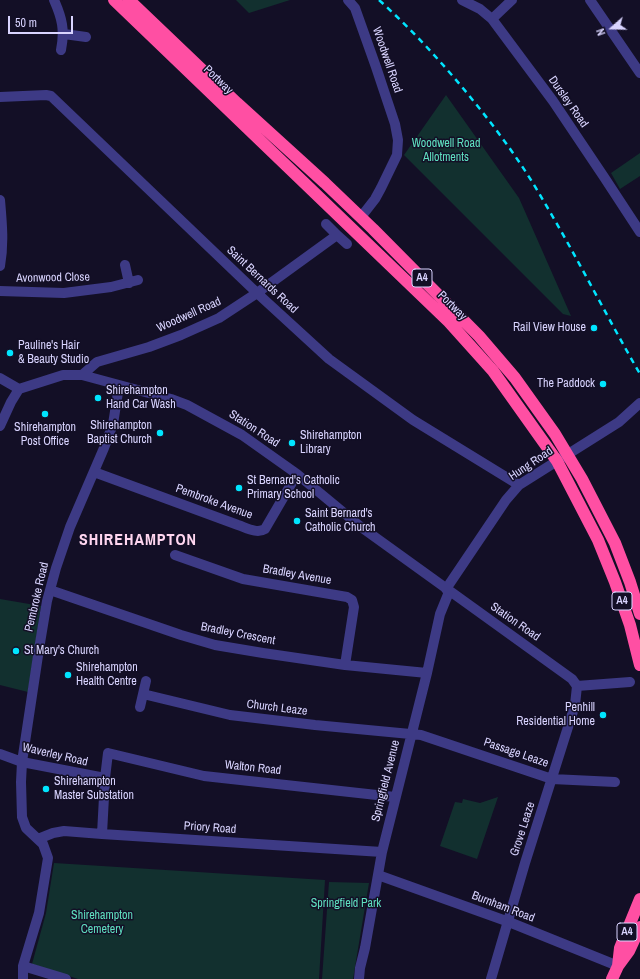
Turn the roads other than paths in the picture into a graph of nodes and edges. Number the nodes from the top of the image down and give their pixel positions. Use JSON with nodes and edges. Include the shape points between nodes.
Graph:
{"nodes":[{"id":1,"x":54,"y":0,"type":"edge"},
{"id":2,"x":114,"y":0,"type":"edge"},
{"id":3,"x":129,"y":0,"type":"edge"},
{"id":4,"x":348,"y":0,"type":"edge"},
{"id":5,"x":462,"y":0,"type":"edge"},
{"id":6,"x":512,"y":0,"type":"edge"},
{"id":7,"x":590,"y":0,"type":"edge"},
{"id":8,"x":492,"y":19,"type":"junction"},
{"id":9,"x":64,"y":34,"type":"junction"},
{"id":10,"x":86,"y":37,"type":"dead end"},
{"id":11,"x":61,"y":50,"type":"dead end"},
{"id":12,"x":640,"y":73,"type":"edge"},
{"id":13,"x":0,"y":97,"type":"edge"},
{"id":14,"x":0,"y":200,"type":"edge"},
{"id":15,"x":361,"y":217,"type":"junction"},
{"id":16,"x":326,"y":224,"type":"dead end"},
{"id":17,"x":640,"y":232,"type":"edge"},
{"id":18,"x":337,"y":235,"type":"junction"},
{"id":19,"x":346,"y":244,"type":"dead end"},
{"id":20,"x":125,"y":265,"type":"dead end"},
{"id":21,"x":0,"y":266,"type":"edge"},
{"id":22,"x":0,"y":291,"type":"edge"},
{"id":23,"x":257,"y":293,"type":"junction"},
{"id":24,"x":82,"y":375,"type":"junction"},
{"id":25,"x":0,"y":378,"type":"edge"},
{"id":26,"x":119,"y":386,"type":"junction"},
{"id":27,"x":19,"y":389,"type":"junction"},
{"id":28,"x":640,"y":403,"type":"edge"},
{"id":29,"x":0,"y":426,"type":"edge"},
{"id":30,"x":568,"y":455,"type":"junction"},
{"id":31,"x":557,"y":461,"type":"junction"},
{"id":32,"x":94,"y":472,"type":"junction"},
{"id":33,"x":297,"y":474,"type":"junction"},
{"id":34,"x":519,"y":485,"type":"junction"},
{"id":35,"x":175,"y":555,"type":"dead end"},
{"id":36,"x":50,"y":590,"type":"junction"},
{"id":37,"x":448,"y":590,"type":"junction"},
{"id":38,"x":640,"y":614,"type":"edge"},
{"id":39,"x":640,"y":664,"type":"edge"},
{"id":40,"x":345,"y":665,"type":"junction"},
{"id":41,"x":427,"y":673,"type":"junction"},
{"id":42,"x":146,"y":681,"type":"dead end"},
{"id":43,"x":630,"y":682,"type":"dead end"},
{"id":44,"x":577,"y":686,"type":"junction"},
{"id":45,"x":143,"y":694,"type":"junction"},
{"id":46,"x":140,"y":707,"type":"dead end"},
{"id":47,"x":411,"y":734,"type":"junction"},
{"id":48,"x":0,"y":754,"type":"edge"},
{"id":49,"x":22,"y":762,"type":"junction"},
{"id":50,"x":105,"y":778,"type":"junction"},
{"id":51,"x":552,"y":779,"type":"junction"},
{"id":52,"x":614,"y":782,"type":"dead end"},
{"id":53,"x":395,"y":797,"type":"junction"},
{"id":54,"x":102,"y":834,"type":"junction"},
{"id":55,"x":38,"y":839,"type":"junction"},
{"id":56,"x":382,"y":852,"type":"junction"},
{"id":57,"x":378,"y":875,"type":"junction"},
{"id":58,"x":640,"y":899,"type":"edge"},
{"id":59,"x":509,"y":922,"type":"junction"},
{"id":60,"x":640,"y":927,"type":"edge"},
{"id":61,"x":618,"y":966,"type":"junction"},
{"id":62,"x":20,"y":975,"type":"edge"},
{"id":63,"x":66,"y":979,"type":"edge"},
{"id":64,"x":359,"y":979,"type":"edge"},
{"id":65,"x":491,"y":979,"type":"edge"},
{"id":66,"x":612,"y":979,"type":"edge"}],
"edges":[{"from":1,"to":9,"type":"street"},
{"from":2,"to":31,"type":"highway","name":"Portway","number":"A4","via":[[449,322],[493,371]]},
{"from":3,"to":15,"type":"highway","name":"Portway","number":"A4"},
{"from":4,"to":15,"type":"street","name":"Woodwell Road","via":[[355,8],[395,124],[398,140],[397,155],[375,199]]},
{"from":5,"to":8,"type":"street","name":"Dursley Road","via":[[480,9]]},
{"from":6,"to":8,"type":"street"},
{"from":7,"to":12,"type":"street"},
{"from":8,"to":17,"type":"street","name":"Dursley Road","via":[[553,101]]},
{"from":9,"to":10,"type":"street"},
{"from":9,"to":11,"type":"street"},
{"from":13,"to":23,"type":"street","name":"Saint Bernards Road","via":[[51,96]]},
{"from":14,"to":21,"type":"street","via":[[3,253]]},
{"from":15,"to":30,"type":"highway","name":"Portway","number":"A4","via":[[479,336],[515,378]]},
{"from":16,"to":18,"type":"street"},
{"from":18,"to":19,"type":"street"},
{"from":18,"to":23,"type":"street","name":"Woodwell Road"},
{"from":20,"to":22,"type":"street","name":"Avonwood Close","via":[[134,282],[64,293]]},
{"from":23,"to":24,"type":"street","name":"Woodwell Road","via":[[219,318],[149,347],[97,362]]},
{"from":23,"to":34,"type":"street","name":"Saint Bernards Road","via":[[328,358],[413,420]]},
{"from":24,"to":26,"type":"street","name":"Station Road"},
{"from":24,"to":27,"type":"street","name":"Station Road","via":[[63,376]]},
{"from":25,"to":27,"type":"street"},
{"from":26,"to":32,"type":"street","name":"Pembroke Road","via":[[113,424]]},
{"from":26,"to":33,"type":"street","name":"Station Road","via":[[187,405],[242,435]]},
{"from":27,"to":29,"type":"street"},
{"from":28,"to":30,"type":"street","name":"Hung Road","via":[[619,422]]},
{"from":30,"to":31,"type":"street","name":"Hung Road"},
{"from":30,"to":38,"type":"highway","name":"Portway","number":"A4","via":[[614,543]]},
{"from":31,"to":34,"type":"street","name":"Hung Road"},
{"from":31,"to":39,"type":"highway","name":"Portway","number":"A4","via":[[598,540],[630,625]]},
{"from":32,"to":33,"type":"street","name":"Pembroke Avenue","via":[[255,531],[265,529]]},
{"from":32,"to":36,"type":"street","name":"Pembroke Road","via":[[70,527]]},
{"from":33,"to":37,"type":"street","name":"Station Road","via":[[361,527]]},
{"from":34,"to":37,"type":"street","name":"Hung Road","via":[[506,500]]},
{"from":35,"to":40,"type":"street","name":"Bradley Avenue","via":[[243,579],[352,600],[354,607]]},
{"from":36,"to":40,"type":"street","name":"Bradley Crescent","via":[[215,645]]},
{"from":36,"to":49,"type":"street","name":"Pembroke Road"},
{"from":37,"to":41,"type":"street","name":"Springfield Avenue"},
{"from":37,"to":44,"type":"street","name":"Station Road","via":[[566,674]]},
{"from":40,"to":41,"type":"street","name":"Bradley Crescent"},
{"from":41,"to":47,"type":"street","name":"Springfield Avenue"},
{"from":42,"to":45,"type":"street"},
{"from":43,"to":44,"type":"street"},
{"from":44,"to":51,"type":"street","name":"Grove Leaze","via":[[575,705]]},
{"from":45,"to":46,"type":"street"},
{"from":45,"to":47,"type":"street","name":"Church Leaze","via":[[230,715]]},
{"from":47,"to":51,"type":"street","name":"Passage Leaze","via":[[421,735]]},
{"from":47,"to":53,"type":"street","name":"Springfield Avenue"},
{"from":48,"to":49,"type":"street","name":"Waverley Road"},
{"from":49,"to":50,"type":"street","name":"Waverley Road"},
{"from":49,"to":55,"type":"street","name":"Pembroke Road","via":[[24,823]]},
{"from":50,"to":53,"type":"street","name":"Walton Road","via":[[108,753],[204,776]]},
{"from":50,"to":54,"type":"street"},
{"from":51,"to":52,"type":"street","name":"Passage Leaze"},
{"from":51,"to":59,"type":"street","name":"Grove Leaze"},
{"from":53,"to":56,"type":"street","name":"Springfield Avenue"},
{"from":54,"to":55,"type":"street","name":"Priory Road","via":[[64,831]]},
{"from":54,"to":56,"type":"street","name":"Priory Road"},
{"from":55,"to":62,"type":"street","via":[[48,858],[39,913]]},
{"from":56,"to":57,"type":"street","name":"Springfield Avenue"},
{"from":57,"to":59,"type":"street","name":"Burnham Road"},
{"from":57,"to":64,"type":"street","name":"Springfield Avenue"},
{"from":58,"to":61,"type":"highway","number":"A4","via":[[620,948]]},
{"from":59,"to":61,"type":"street","name":"Burnham Road"},
{"from":59,"to":65,"type":"street","name":"Grove Leaze"},
{"from":60,"to":61,"type":"highway","number":"A4","via":[[629,951]]},
{"from":61,"to":66,"type":"highway","number":"A4"},
{"from":62,"to":63,"type":"street"}]}
